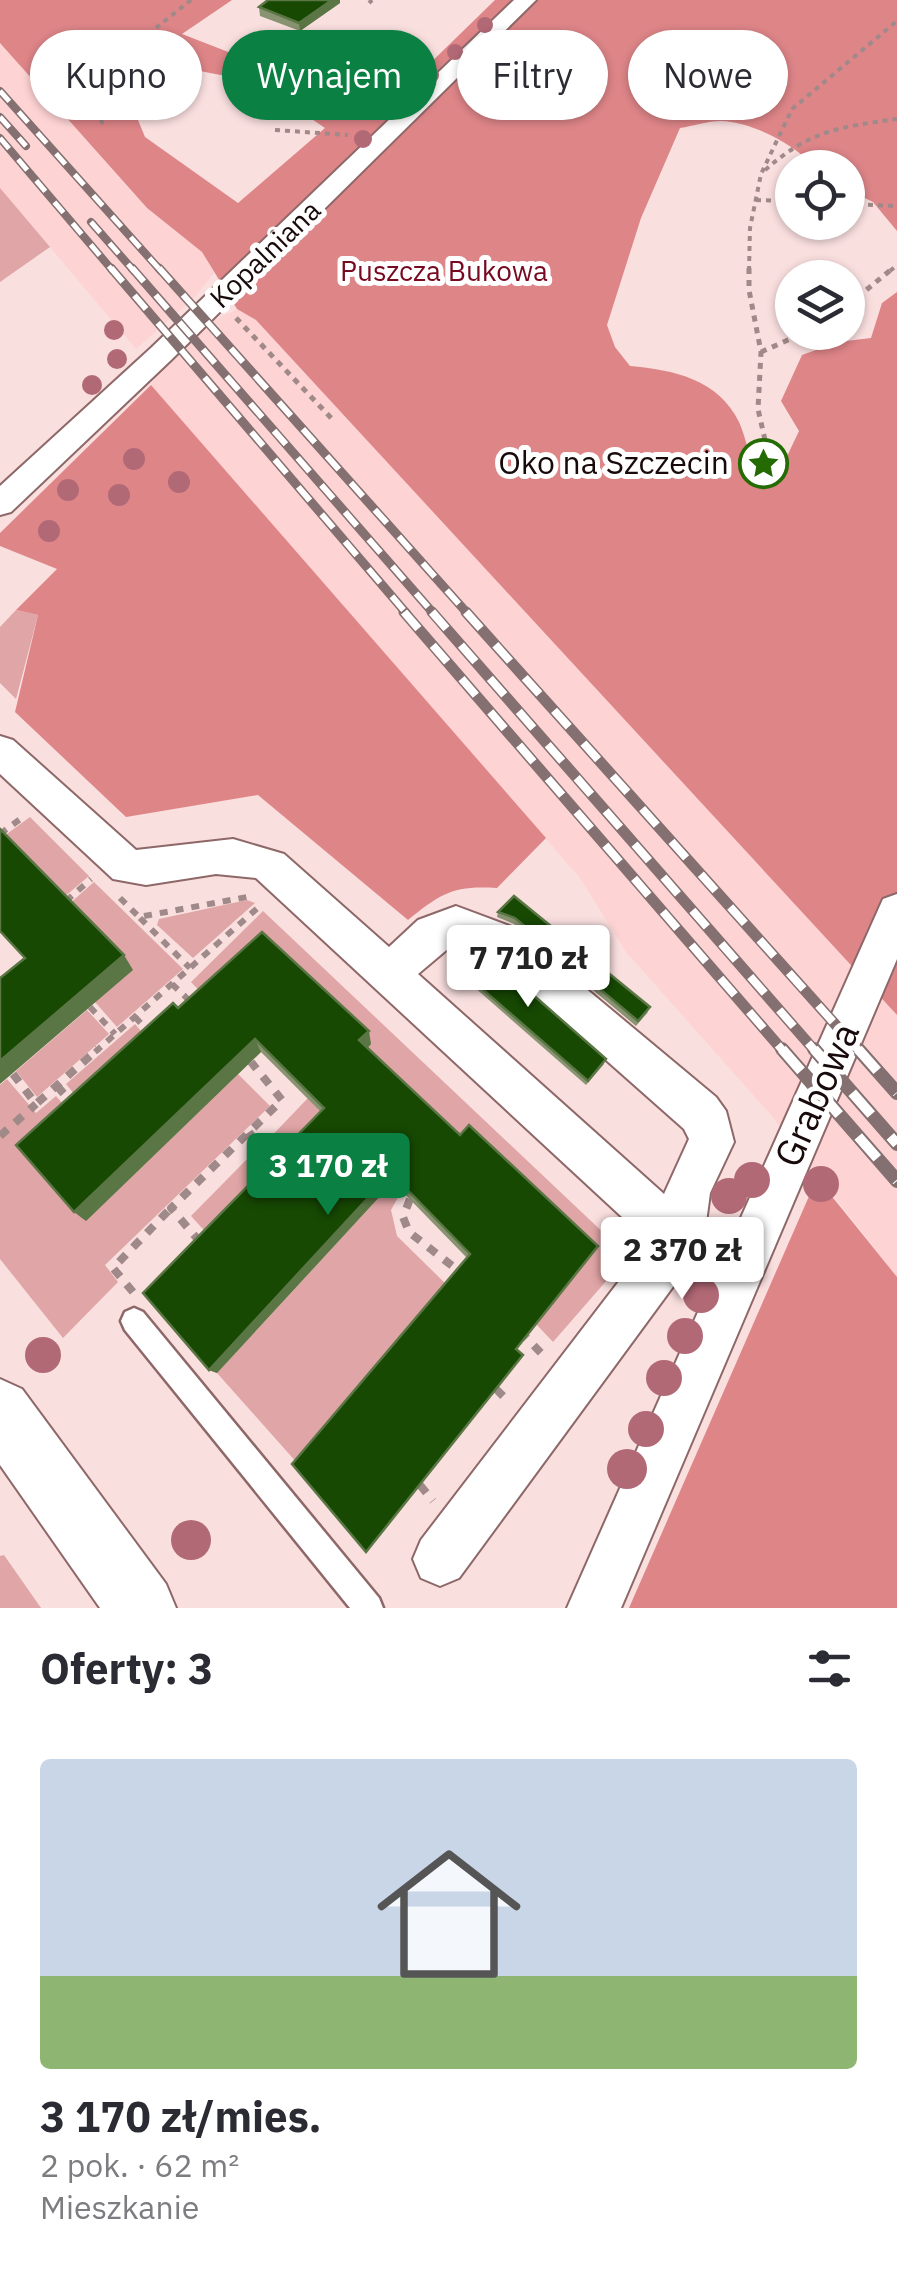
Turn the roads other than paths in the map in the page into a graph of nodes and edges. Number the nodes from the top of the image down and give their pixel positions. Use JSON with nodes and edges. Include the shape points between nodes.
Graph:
{"nodes":[{"id":1,"x":526,"y":0,"type":"edge"},
{"id":2,"x":0,"y":504,"type":"edge"},
{"id":3,"x":0,"y":751,"type":"edge"},
{"id":4,"x":897,"y":912,"type":"edge"},
{"id":5,"x":392,"y":972,"type":"junction"},
{"id":6,"x":682,"y":1238,"type":"junction"},
{"id":7,"x":732,"y":1285,"type":"junction"},
{"id":8,"x":135,"y":1308,"type":"road end"},
{"id":9,"x":0,"y":1410,"type":"edge"},
{"id":10,"x":440,"y":1559,"type":"road end"},
{"id":11,"x":142,"y":1608,"type":"edge"},
{"id":12,"x":369,"y":1608,"type":"edge"},
{"id":13,"x":594,"y":1608,"type":"edge"}],
"edges":[{"from":1,"to":2,"type":"street","name":"Kopalniana"},
{"from":3,"to":5,"type":"street","via":[[127,867],[249,856],[276,870]]},
{"from":4,"to":7,"type":"street","name":"Grabowa"},
{"from":5,"to":6,"type":"street"},
{"from":5,"to":6,"type":"street","via":[[446,924],[462,923],[490,936],[700,1113],[712,1142],[682,1209]]},
{"from":6,"to":7,"type":"street"},
{"from":6,"to":10,"type":"street"},
{"from":7,"to":13,"type":"street","name":"Grabowa"},
{"from":8,"to":12,"type":"lane"},
{"from":9,"to":11,"type":"street"}]}
